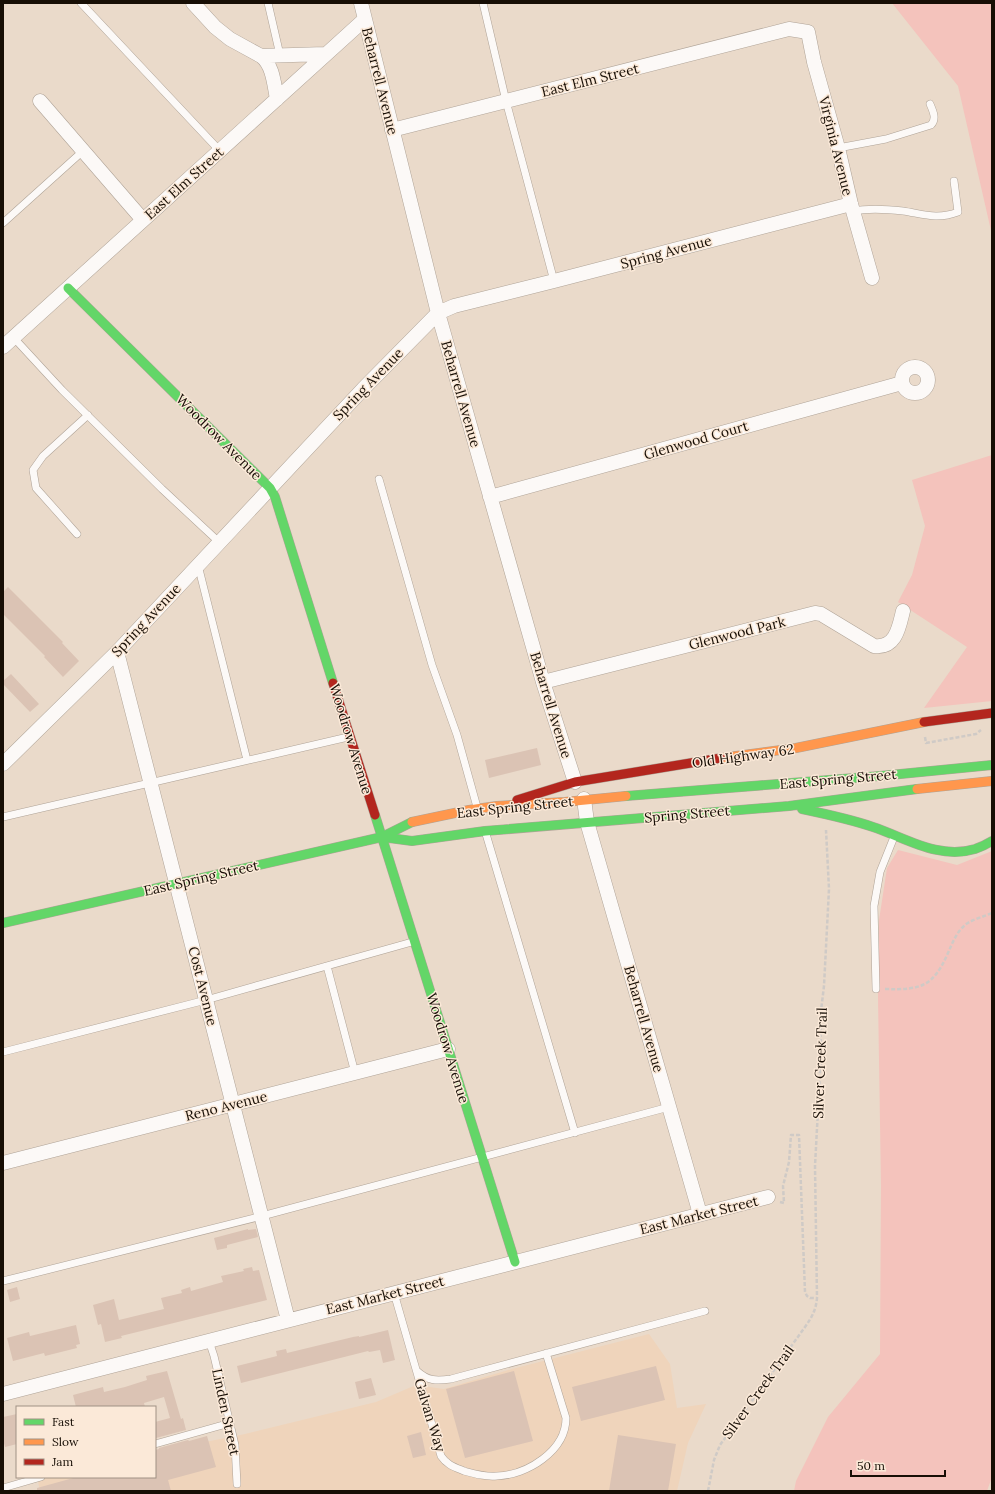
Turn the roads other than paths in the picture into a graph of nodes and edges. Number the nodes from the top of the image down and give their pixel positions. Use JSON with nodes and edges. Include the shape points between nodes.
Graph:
{"nodes":[{"id":1,"x":81,"y":3,"type":"edge"},
{"id":2,"x":193,"y":3,"type":"edge"},
{"id":3,"x":268,"y":3,"type":"edge"},
{"id":4,"x":361,"y":3,"type":"edge"},
{"id":5,"x":483,"y":3,"type":"edge"},
{"id":6,"x":365,"y":19,"type":"junction"},
{"id":7,"x":789,"y":29,"type":"joint"},
{"id":8,"x":325,"y":54,"type":"junction"},
{"id":9,"x":280,"y":55,"type":"junction"},
{"id":10,"x":261,"y":56,"type":"junction"},
{"id":11,"x":277,"y":99,"type":"junction"},
{"id":12,"x":40,"y":101,"type":"dead end"},
{"id":13,"x":506,"y":101,"type":"junction"},
{"id":14,"x":930,"y":104,"type":"dead end"},
{"id":15,"x":392,"y":130,"type":"junction"},
{"id":16,"x":838,"y":148,"type":"junction"},
{"id":17,"x":83,"y":151,"type":"junction"},
{"id":18,"x":220,"y":151,"type":"junction"},
{"id":19,"x":954,"y":182,"type":"dead end"},
{"id":20,"x":852,"y":208,"type":"junction"},
{"id":21,"x":143,"y":220,"type":"junction"},
{"id":22,"x":3,"y":223,"type":"edge"},
{"id":23,"x":872,"y":278,"type":"dead end"},
{"id":24,"x":554,"y":281,"type":"junction"},
{"id":25,"x":68,"y":288,"type":"junction"},
{"id":26,"x":438,"y":313,"type":"junction"},
{"id":27,"x":14,"y":338,"type":"junction"},
{"id":28,"x":3,"y":347,"type":"edge"},
{"id":29,"x":902,"y":383,"type":"dead end"},
{"id":30,"x":88,"y":415,"type":"junction"},
{"id":31,"x":379,"y":479,"type":"dead end"},
{"id":32,"x":270,"y":488,"type":"junction"},
{"id":33,"x":490,"y":498,"type":"junction"},
{"id":34,"x":77,"y":534,"type":"dead end"},
{"id":35,"x":220,"y":542,"type":"junction"},
{"id":36,"x":198,"y":565,"type":"junction"},
{"id":37,"x":903,"y":611,"type":"dead end"},
{"id":38,"x":116,"y":652,"type":"junction"},
{"id":39,"x":543,"y":682,"type":"junction"},
{"id":40,"x":992,"y":713,"type":"edge"},
{"id":41,"x":350,"y":736,"type":"junction"},
{"id":42,"x":247,"y":760,"type":"junction"},
{"id":43,"x":3,"y":764,"type":"edge"},
{"id":44,"x":992,"y":765,"type":"edge"},
{"id":45,"x":150,"y":782,"type":"junction"},
{"id":46,"x":575,"y":782,"type":"junction"},
{"id":47,"x":990,"y":782,"type":"edge"},
{"id":48,"x":584,"y":799,"type":"junction"},
{"id":49,"x":497,"y":806,"type":"junction"},
{"id":50,"x":789,"y":806,"type":"junction"},
{"id":51,"x":477,"y":809,"type":"junction"},
{"id":52,"x":3,"y":817,"type":"edge"},
{"id":53,"x":587,"y":822,"type":"junction"},
{"id":54,"x":485,"y":831,"type":"junction"},
{"id":55,"x":895,"y":836,"type":"junction"},
{"id":56,"x":382,"y":837,"type":"junction"},
{"id":57,"x":992,"y":841,"type":"edge"},
{"id":58,"x":176,"y":883,"type":"junction"},
{"id":59,"x":3,"y":923,"type":"edge"},
{"id":60,"x":414,"y":941,"type":"junction"},
{"id":61,"x":327,"y":966,"type":"junction"},
{"id":62,"x":876,"y":989,"type":"road end"},
{"id":63,"x":206,"y":1000,"type":"junction"},
{"id":64,"x":448,"y":1049,"type":"junction"},
{"id":65,"x":3,"y":1052,"type":"edge"},
{"id":66,"x":355,"y":1073,"type":"junction"},
{"id":67,"x":233,"y":1104,"type":"junction"},
{"id":68,"x":669,"y":1107,"type":"junction"},
{"id":69,"x":575,"y":1133,"type":"junction"},
{"id":70,"x":482,"y":1158,"type":"junction"},
{"id":71,"x":3,"y":1163,"type":"edge"},
{"id":72,"x":772,"y":1199,"type":"road end"},
{"id":73,"x":700,"y":1214,"type":"junction"},
{"id":74,"x":262,"y":1216,"type":"junction"},
{"id":75,"x":515,"y":1262,"type":"junction"},
{"id":76,"x":3,"y":1281,"type":"edge"},
{"id":77,"x":394,"y":1293,"type":"junction"},
{"id":78,"x":705,"y":1311,"type":"dead end"},
{"id":79,"x":288,"y":1320,"type":"junction"},
{"id":80,"x":209,"y":1341,"type":"junction"},
{"id":81,"x":546,"y":1353,"type":"junction"},
{"id":82,"x":416,"y":1371,"type":"junction"},
{"id":83,"x":4,"y":1390,"type":"edge"},
{"id":84,"x":230,"y":1423,"type":"junction"},
{"id":85,"x":156,"y":1444,"type":"edge"},
{"id":86,"x":38,"y":1478,"type":"edge"},
{"id":87,"x":237,"y":1484,"type":"dead end"},
{"id":88,"x":3,"y":1488,"type":"edge"}],
"edges":[{"from":1,"to":18,"type":"lane"},
{"from":2,"to":10,"type":"street","via":[[214,27]]},
{"from":3,"to":9,"type":"lane"},
{"from":4,"to":6,"type":"street","name":"Beharrell Avenue"},
{"from":5,"to":13,"type":"lane"},
{"from":6,"to":8,"type":"street","name":"East Elm Street"},
{"from":6,"to":15,"type":"street","name":"Beharrell Avenue"},
{"from":7,"to":13,"type":"street","name":"East Elm Street"},
{"from":7,"to":16,"type":"street","name":"Virginia Avenue","via":[[808,32]]},
{"from":8,"to":9,"type":"street"},
{"from":8,"to":11,"type":"street","name":"East Elm Street"},
{"from":9,"to":10,"type":"street"},
{"from":10,"to":11,"type":"street","via":[[270,67]]},
{"from":11,"to":18,"type":"street","name":"East Elm Street"},
{"from":12,"to":17,"type":"street"},
{"from":13,"to":15,"type":"street","name":"East Elm Street"},
{"from":13,"to":24,"type":"lane"},
{"from":14,"to":16,"type":"lane","via":[[935,117],[931,125],[886,139]]},
{"from":15,"to":26,"type":"street","name":"Beharrell Avenue"},
{"from":16,"to":20,"type":"street","name":"Virginia Avenue"},
{"from":17,"to":21,"type":"street"},
{"from":17,"to":22,"type":"lane"},
{"from":18,"to":21,"type":"street","name":"East Elm Street"},
{"from":19,"to":20,"type":"lane","via":[[958,212],[948,216]]},
{"from":20,"to":23,"type":"street","name":"Virginia Avenue"},
{"from":20,"to":24,"type":"street","name":"Spring Avenue"},
{"from":21,"to":25,"type":"street","name":"East Elm Street"},
{"from":24,"to":26,"type":"street","name":"Spring Avenue","via":[[454,306]]},
{"from":25,"to":27,"type":"street","name":"East Elm Street"},
{"from":25,"to":32,"type":"main road","name":"Woodrow Avenue"},
{"from":26,"to":32,"type":"street","name":"Spring Avenue"},
{"from":26,"to":33,"type":"street","name":"Beharrell Avenue"},
{"from":27,"to":28,"type":"street","name":"East Elm Street"},
{"from":27,"to":30,"type":"lane"},
{"from":29,"to":33,"type":"street","name":"Glenwood Court"},
{"from":30,"to":34,"type":"lane","via":[[43,456],[33,470],[36,488]]},
{"from":30,"to":35,"type":"lane","via":[[162,489]]},
{"from":31,"to":51,"type":"lane","via":[[432,665],[458,735]]},
{"from":32,"to":35,"type":"street","name":"Spring Avenue"},
{"from":32,"to":41,"type":"main road","name":"Woodrow Avenue"},
{"from":33,"to":39,"type":"street","name":"Beharrell Avenue"},
{"from":35,"to":36,"type":"street","name":"Spring Avenue"},
{"from":36,"to":38,"type":"street","name":"Spring Avenue"},
{"from":36,"to":42,"type":"lane"},
{"from":37,"to":39,"type":"street","name":"Glenwood Park","via":[[896,634],[890,643],[882,647],[874,646],[821,614],[815,613]]},
{"from":38,"to":43,"type":"street","name":"Spring Avenue"},
{"from":38,"to":45,"type":"street","name":"Cost Avenue"},
{"from":39,"to":46,"type":"street","name":"Beharrell Avenue"},
{"from":40,"to":46,"type":"main road","name":"Old Highway 62","via":[[922,722],[796,748]]},
{"from":41,"to":42,"type":"lane"},
{"from":41,"to":56,"type":"main road","name":"Woodrow Avenue"},
{"from":42,"to":45,"type":"lane"},
{"from":44,"to":48,"type":"main road","name":"East Spring Street"},
{"from":45,"to":52,"type":"lane"},
{"from":45,"to":58,"type":"street","name":"Cost Avenue"},
{"from":46,"to":49,"type":"main road","name":"Old Highway 62"},
{"from":47,"to":50,"type":"main road","name":"Spring Street"},
{"from":48,"to":49,"type":"main road","name":"East Spring Street"},
{"from":48,"to":53,"type":"street","name":"Beharrell Avenue"},
{"from":49,"to":51,"type":"main road","name":"East Spring Street"},
{"from":50,"to":53,"type":"main road","name":"Spring Street"},
{"from":50,"to":55,"type":"main road","via":[[873,827]]},
{"from":51,"to":56,"type":"main road","name":"East Spring Street","via":[[410,823]]},
{"from":53,"to":54,"type":"main road","name":"Spring Street"},
{"from":53,"to":68,"type":"street","name":"Beharrell Avenue"},
{"from":54,"to":56,"type":"main road","name":"Spring Street","via":[[412,841]]},
{"from":54,"to":69,"type":"lane"},
{"from":55,"to":57,"type":"main road","via":[[935,850],[958,853],[971,852]]},
{"from":55,"to":62,"type":"lane","via":[[880,872],[874,906]]},
{"from":56,"to":58,"type":"main road","name":"East Spring Street"},
{"from":56,"to":60,"type":"main road","name":"Woodrow Avenue"},
{"from":58,"to":59,"type":"main road","name":"East Spring Street"},
{"from":58,"to":63,"type":"street","name":"Cost Avenue"},
{"from":60,"to":61,"type":"lane"},
{"from":60,"to":64,"type":"main road","name":"Woodrow Avenue"},
{"from":61,"to":63,"type":"lane"},
{"from":61,"to":66,"type":"lane"},
{"from":63,"to":65,"type":"lane"},
{"from":63,"to":67,"type":"street","name":"Cost Avenue"},
{"from":64,"to":66,"type":"street","name":"Reno Avenue"},
{"from":64,"to":70,"type":"main road","name":"Woodrow Avenue"},
{"from":66,"to":67,"type":"street","name":"Reno Avenue"},
{"from":67,"to":71,"type":"street","name":"Reno Avenue"},
{"from":67,"to":74,"type":"street","name":"Cost Avenue"},
{"from":68,"to":69,"type":"lane"},
{"from":68,"to":73,"type":"street","name":"Beharrell Avenue"},
{"from":69,"to":70,"type":"lane"},
{"from":70,"to":74,"type":"lane"},
{"from":70,"to":75,"type":"main road","name":"Woodrow Avenue"},
{"from":72,"to":73,"type":"street","name":"East Market Street"},
{"from":73,"to":75,"type":"street","name":"East Market Street"},
{"from":74,"to":76,"type":"lane"},
{"from":74,"to":79,"type":"street","name":"Cost Avenue"},
{"from":75,"to":77,"type":"street","name":"East Market Street"},
{"from":77,"to":79,"type":"street","name":"East Market Street"},
{"from":77,"to":82,"type":"lane","name":"Galvan Way"},
{"from":78,"to":81,"type":"lane"},
{"from":79,"to":80,"type":"street","name":"East Market Street"},
{"from":80,"to":83,"type":"street","name":"East Market Street"},
{"from":80,"to":84,"type":"lane","name":"Linden Street"},
{"from":81,"to":82,"type":"lane","via":[[441,1380],[424,1378]]},
{"from":81,"to":82,"type":"lane","name":"Galvan Way","via":[[566,1418],[563,1435],[557,1447],[549,1454],[529,1467],[504,1476],[478,1475],[445,1462]]},
{"from":84,"to":85,"type":"lane"},
{"from":84,"to":87,"type":"lane","name":"Linden Street","via":[[236,1445]]},
{"from":86,"to":88,"type":"lane"}]}
